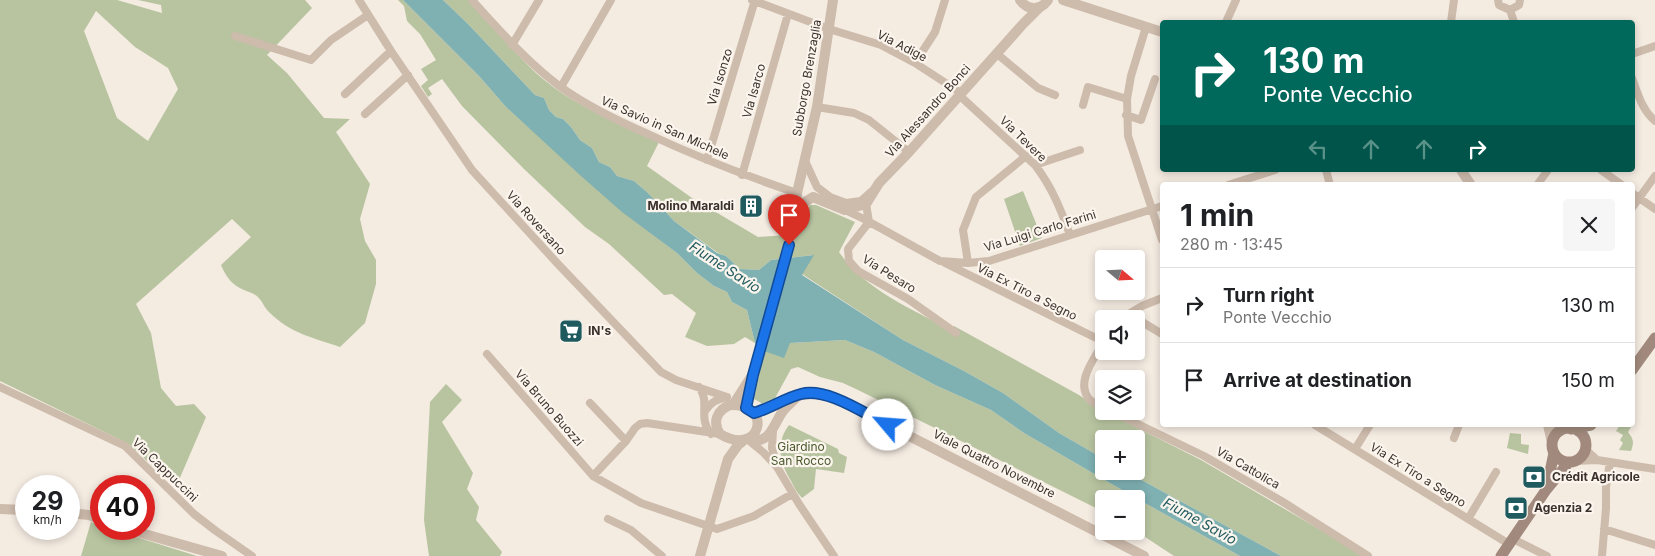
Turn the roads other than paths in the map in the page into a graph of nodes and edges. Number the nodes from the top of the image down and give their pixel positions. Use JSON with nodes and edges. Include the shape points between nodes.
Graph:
{"nodes":[{"id":1,"x":359,"y":0,"type":"edge"},
{"id":2,"x":472,"y":0,"type":"edge"},
{"id":3,"x":538,"y":0,"type":"edge"},
{"id":4,"x":611,"y":0,"type":"edge"},
{"id":5,"x":754,"y":0,"type":"edge"},
{"id":6,"x":833,"y":0,"type":"edge"},
{"id":7,"x":945,"y":0,"type":"edge"},
{"id":8,"x":1020,"y":0,"type":"edge"},
{"id":9,"x":1063,"y":0,"type":"edge"},
{"id":10,"x":1236,"y":0,"type":"edge"},
{"id":11,"x":1454,"y":0,"type":"edge"},
{"id":12,"x":1498,"y":0,"type":"edge"},
{"id":13,"x":1520,"y":0,"type":"edge"},
{"id":14,"x":1043,"y":5,"type":"edge"},
{"id":15,"x":1028,"y":8,"type":"junction"},
{"id":16,"x":1510,"y":10,"type":"junction"},
{"id":17,"x":788,"y":14,"type":"junction"},
{"id":18,"x":368,"y":15,"type":"junction"},
{"id":19,"x":1227,"y":20,"type":"edge"},
{"id":20,"x":1451,"y":20,"type":"edge"},
{"id":21,"x":1513,"y":20,"type":"edge"},
{"id":22,"x":1023,"y":24,"type":"junction"},
{"id":23,"x":1146,"y":27,"type":"junction"},
{"id":24,"x":829,"y":29,"type":"junction"},
{"id":25,"x":1160,"y":31,"type":"edge"},
{"id":26,"x":236,"y":36,"type":"dead end"},
{"id":27,"x":512,"y":45,"type":"junction"},
{"id":28,"x":1655,"y":46,"type":"edge"},
{"id":29,"x":392,"y":51,"type":"junction"},
{"id":30,"x":996,"y":53,"type":"junction"},
{"id":31,"x":1635,"y":53,"type":"edge"},
{"id":32,"x":915,"y":63,"type":"junction"},
{"id":33,"x":408,"y":75,"type":"junction"},
{"id":34,"x":1155,"y":79,"type":"dead end"},
{"id":35,"x":1635,"y":86,"type":"edge"},
{"id":36,"x":561,"y":87,"type":"junction"},
{"id":37,"x":345,"y":94,"type":"dead end"},
{"id":38,"x":960,"y":94,"type":"junction"},
{"id":39,"x":1055,"y":94,"type":"dead end"},
{"id":40,"x":1127,"y":99,"type":"junction"},
{"id":41,"x":1083,"y":105,"type":"dead end"},
{"id":42,"x":817,"y":106,"type":"junction"},
{"id":43,"x":365,"y":114,"type":"dead end"},
{"id":44,"x":1126,"y":115,"type":"junction"},
{"id":45,"x":1655,"y":121,"type":"edge"},
{"id":46,"x":1080,"y":150,"type":"dead end"},
{"id":47,"x":909,"y":152,"type":"junction"},
{"id":48,"x":1026,"y":156,"type":"junction"},
{"id":49,"x":707,"y":160,"type":"junction"},
{"id":50,"x":805,"y":161,"type":"junction"},
{"id":51,"x":1035,"y":165,"type":"junction"},
{"id":52,"x":1244,"y":172,"type":"edge"},
{"id":53,"x":1269,"y":172,"type":"edge"},
{"id":54,"x":1604,"y":172,"type":"edge"},
{"id":55,"x":742,"y":174,"type":"junction"},
{"id":56,"x":1655,"y":176,"type":"edge"},
{"id":57,"x":1246,"y":179,"type":"junction"},
{"id":58,"x":1237,"y":182,"type":"edge"},
{"id":59,"x":1618,"y":182,"type":"edge"},
{"id":60,"x":879,"y":183,"type":"junction"},
{"id":61,"x":797,"y":193,"type":"junction"},
{"id":62,"x":1635,"y":195,"type":"edge"},
{"id":63,"x":1640,"y":198,"type":"junction"},
{"id":64,"x":866,"y":204,"type":"junction"},
{"id":65,"x":1635,"y":204,"type":"edge"},
{"id":66,"x":1160,"y":207,"type":"edge"},
{"id":67,"x":1153,"y":209,"type":"junction"},
{"id":68,"x":1655,"y":209,"type":"edge"},
{"id":69,"x":845,"y":210,"type":"junction"},
{"id":70,"x":869,"y":222,"type":"junction"},
{"id":71,"x":794,"y":226,"type":"junction"},
{"id":72,"x":1160,"y":233,"type":"edge"},
{"id":73,"x":1070,"y":235,"type":"junction"},
{"id":74,"x":940,"y":261,"type":"junction"},
{"id":75,"x":968,"y":263,"type":"junction"},
{"id":76,"x":1160,"y":299,"type":"edge"},
{"id":77,"x":1136,"y":310,"type":"edge"},
{"id":78,"x":1145,"y":325,"type":"edge"},
{"id":79,"x":956,"y":333,"type":"dead end"},
{"id":80,"x":1160,"y":333,"type":"edge"},
{"id":81,"x":1095,"y":338,"type":"edge"},
{"id":82,"x":1655,"y":338,"type":"edge"},
{"id":83,"x":487,"y":354,"type":"dead end"},
{"id":84,"x":1095,"y":357,"type":"edge"},
{"id":85,"x":1635,"y":366,"type":"edge"},
{"id":86,"x":753,"y":375,"type":"junction"},
{"id":87,"x":0,"y":387,"type":"edge"},
{"id":88,"x":699,"y":387,"type":"junction"},
{"id":89,"x":802,"y":394,"type":"junction"},
{"id":90,"x":590,"y":402,"type":"dead end"},
{"id":91,"x":730,"y":402,"type":"junction"},
{"id":92,"x":1095,"y":403,"type":"edge"},
{"id":93,"x":755,"y":410,"type":"junction"},
{"id":94,"x":705,"y":411,"type":"junction"},
{"id":95,"x":1130,"y":420,"type":"edge"},
{"id":96,"x":775,"y":425,"type":"junction"},
{"id":97,"x":1318,"y":427,"type":"edge"},
{"id":98,"x":1369,"y":427,"type":"edge"},
{"id":99,"x":1458,"y":427,"type":"edge"},
{"id":100,"x":1548,"y":427,"type":"edge"},
{"id":101,"x":1591,"y":427,"type":"edge"},
{"id":102,"x":1562,"y":428,"type":"edge"},
{"id":103,"x":718,"y":435,"type":"junction"},
{"id":104,"x":1454,"y":438,"type":"dead end"},
{"id":105,"x":746,"y":440,"type":"junction"},
{"id":106,"x":626,"y":441,"type":"junction"},
{"id":107,"x":1585,"y":444,"type":"junction"},
{"id":108,"x":1553,"y":448,"type":"junction"},
{"id":109,"x":1355,"y":449,"type":"junction"},
{"id":110,"x":728,"y":459,"type":"junction"},
{"id":111,"x":1597,"y":460,"type":"junction"},
{"id":112,"x":1571,"y":462,"type":"junction"},
{"id":113,"x":1610,"y":462,"type":"junction"},
{"id":114,"x":777,"y":468,"type":"junction"},
{"id":115,"x":1655,"y":469,"type":"edge"},
{"id":116,"x":1496,"y":472,"type":"dead end"},
{"id":117,"x":593,"y":476,"type":"junction"},
{"id":118,"x":1546,"y":490,"type":"junction"},
{"id":119,"x":792,"y":494,"type":"junction"},
{"id":120,"x":0,"y":509,"type":"edge"},
{"id":121,"x":15,"y":510,"type":"edge"},
{"id":122,"x":1468,"y":518,"type":"junction"},
{"id":123,"x":608,"y":519,"type":"dead end"},
{"id":124,"x":708,"y":525,"type":"junction"},
{"id":125,"x":1604,"y":529,"type":"junction"},
{"id":126,"x":155,"y":537,"type":"edge"},
{"id":127,"x":1511,"y":542,"type":"junction"},
{"id":128,"x":1655,"y":545,"type":"edge"},
{"id":129,"x":222,"y":556,"type":"edge"},
{"id":130,"x":252,"y":556,"type":"edge"},
{"id":131,"x":662,"y":556,"type":"edge"},
{"id":132,"x":700,"y":556,"type":"edge"},
{"id":133,"x":834,"y":556,"type":"edge"},
{"id":134,"x":1144,"y":556,"type":"edge"},
{"id":135,"x":1368,"y":556,"type":"edge"},
{"id":136,"x":1501,"y":556,"type":"edge"},
{"id":137,"x":1548,"y":556,"type":"edge"},
{"id":138,"x":1602,"y":556,"type":"edge"}],
"edges":[{"from":1,"to":18,"type":"street","name":"Via Roversano"},
{"from":2,"to":27,"type":"street","name":"Via Savio in San Michele"},
{"from":3,"to":27,"type":"street"},
{"from":4,"to":36,"type":"street"},
{"from":5,"to":17,"type":"street","name":"Via Adige"},
{"from":5,"to":49,"type":"street","name":"Via Isonzo"},
{"from":6,"to":24,"type":"street","name":"Subborgo Brenzaglia"},
{"from":7,"to":32,"type":"street","via":[[935,32]]},
{"from":8,"to":15,"type":"street"},
{"from":9,"to":14,"type":"street"},
{"from":9,"to":23,"type":"street"},
{"from":10,"to":19,"type":"street"},
{"from":11,"to":20,"type":"street"},
{"from":12,"to":16,"type":"street","via":[[1499,5]]},
{"from":13,"to":16,"type":"street","via":[[1519,5]]},
{"from":14,"to":15,"type":"street"},
{"from":14,"to":22,"type":"street","name":"Via Alessandro Bonci"},
{"from":15,"to":22,"type":"street","name":"Via Alessandro Bonci"},
{"from":16,"to":21,"type":"street"},
{"from":17,"to":24,"type":"street","name":"Via Adige"},
{"from":17,"to":55,"type":"street","name":"Via Isarco"},
{"from":18,"to":26,"type":"street","via":[[331,40],[311,60]]},
{"from":18,"to":29,"type":"street","name":"Via Roversano"},
{"from":22,"to":30,"type":"street","name":"Via Alessandro Bonci"},
{"from":23,"to":25,"type":"street"},
{"from":23,"to":40,"type":"street"},
{"from":24,"to":32,"type":"street","name":"Via Adige","via":[[881,45]]},
{"from":24,"to":42,"type":"street","name":"Subborgo Brenzaglia"},
{"from":27,"to":36,"type":"street","name":"Via Savio in San Michele"},
{"from":28,"to":31,"type":"street"},
{"from":29,"to":33,"type":"street","name":"Via Roversano"},
{"from":29,"to":37,"type":"street"},
{"from":30,"to":38,"type":"street","name":"Via Alessandro Bonci"},
{"from":30,"to":39,"type":"street","via":[[1038,88]]},
{"from":32,"to":38,"type":"street","name":"Via Adige"},
{"from":33,"to":43,"type":"street"},
{"from":33,"to":88,"type":"street","name":"Via Roversano","via":[[463,159],[557,263],[662,372]]},
{"from":34,"to":44,"type":"street","via":[[1141,120]]},
{"from":35,"to":45,"type":"street","via":[[1640,100]]},
{"from":36,"to":49,"type":"street","name":"Via Savio in San Michele","via":[[596,110]]},
{"from":38,"to":47,"type":"street","name":"Via Alessandro Bonci"},
{"from":38,"to":48,"type":"street","name":"Via Tevere"},
{"from":40,"to":41,"type":"street","via":[[1088,87]]},
{"from":40,"to":44,"type":"street"},
{"from":42,"to":47,"type":"street","via":[[869,120]]},
{"from":42,"to":50,"type":"street","name":"Subborgo Brenzaglia"},
{"from":44,"to":67,"type":"street","via":[[1128,136]]},
{"from":46,"to":51,"type":"street"},
{"from":47,"to":60,"type":"street","name":"Via Alessandro Bonci"},
{"from":48,"to":51,"type":"street","name":"Via Tevere"},
{"from":48,"to":75,"type":"street","via":[[976,196],[963,230]]},
{"from":49,"to":55,"type":"street","name":"Via Savio in San Michele"},
{"from":50,"to":60,"type":"street","via":[[817,187],[846,203],[861,201]]},
{"from":50,"to":61,"type":"street","name":"Subborgo Brenzaglia"},
{"from":51,"to":73,"type":"street","name":"Via Tevere","via":[[1060,206]]},
{"from":52,"to":57,"type":"street"},
{"from":53,"to":57,"type":"street"},
{"from":54,"to":59,"type":"street"},
{"from":55,"to":61,"type":"street","name":"Via Savio in San Michele"},
{"from":56,"to":63,"type":"street"},
{"from":57,"to":58,"type":"street"},
{"from":60,"to":64,"type":"street","name":"Via Alessandro Bonci"},
{"from":61,"to":71,"type":"street","name":"Subborgo Brenzaglia"},
{"from":62,"to":63,"type":"street"},
{"from":63,"to":65,"type":"street"},
{"from":63,"to":68,"type":"street"},
{"from":64,"to":69,"type":"street"},
{"from":64,"to":70,"type":"street"},
{"from":66,"to":67,"type":"street","name":"Via Luigi Carlo Farini"},
{"from":67,"to":72,"type":"street"},
{"from":67,"to":73,"type":"street","name":"Via Luigi Carlo Farini"},
{"from":69,"to":70,"type":"street","name":"Via Luigi Carlo Farini"},
{"from":69,"to":71,"type":"street","name":"Via Luigi Carlo Farini","via":[[813,197],[805,202]]},
{"from":70,"to":74,"type":"street","name":"Via Luigi Carlo Farini"},
{"from":70,"to":79,"type":"street","name":"Via Pesaro","via":[[848,248],[849,261],[858,272],[908,299]]},
{"from":71,"to":86,"type":"street"},
{"from":73,"to":75,"type":"street","name":"Via Luigi Carlo Farini","via":[[989,261]]},
{"from":74,"to":75,"type":"street","name":"Via Luigi Carlo Farini"},
{"from":74,"to":81,"type":"street","name":"Via Ex Tiro a Segno"},
{"from":76,"to":77,"type":"street"},
{"from":78,"to":80,"type":"street"},
{"from":82,"to":85,"type":"main road"},
{"from":83,"to":117,"type":"street","name":"Via Bruno Buozzi"},
{"from":84,"to":92,"type":"street","via":[[1088,368],[1085,392]]},
{"from":86,"to":91,"type":"street"},
{"from":86,"to":93,"type":"street"},
{"from":87,"to":130,"type":"street","name":"Via Cappuccini","via":[[125,446],[194,514]]},
{"from":88,"to":91,"type":"street","name":"Via Roversano"},
{"from":88,"to":94,"type":"street","via":[[704,396]]},
{"from":89,"to":93,"type":"street","name":"Viale Quattro Novembre"},
{"from":89,"to":96,"type":"street","via":[[787,406]]},
{"from":89,"to":134,"type":"street","name":"Viale Quattro Novembre","via":[[816,393],[835,398]]},
{"from":90,"to":106,"type":"street"},
{"from":91,"to":93,"type":"street"},
{"from":91,"to":94,"type":"street","via":[[716,400]]},
{"from":91,"to":103,"type":"street","via":[[718,414]]},
{"from":93,"to":96,"type":"street","via":[[772,413]]},
{"from":93,"to":105,"type":"street","via":[[758,427]]},
{"from":94,"to":103,"type":"street","via":[[705,425]]},
{"from":95,"to":135,"type":"street","name":"Via Cattolica","via":[[1204,456]]},
{"from":96,"to":105,"type":"street","via":[[763,439]]},
{"from":96,"to":114,"type":"street","via":[[772,448]]},
{"from":97,"to":109,"type":"street","name":"Via Ex Tiro a Segno"},
{"from":98,"to":109,"type":"street"},
{"from":99,"to":104,"type":"street"},
{"from":100,"to":108,"type":"street"},
{"from":101,"to":107,"type":"main road"},
{"from":102,"to":107,"type":"main road","via":[[1579,432]]},
{"from":102,"to":108,"type":"main road","via":[[1556,434]]},
{"from":103,"to":105,"type":"street","via":[[731,440]]},
{"from":103,"to":106,"type":"street","via":[[640,424]]},
{"from":103,"to":110,"type":"street"},
{"from":105,"to":110,"type":"street"},
{"from":105,"to":114,"type":"street"},
{"from":106,"to":117,"type":"street"},
{"from":107,"to":111,"type":"street"},
{"from":107,"to":112,"type":"main road","via":[[1582,455]]},
{"from":108,"to":112,"type":"main road","via":[[1560,460]]},
{"from":108,"to":118,"type":"main road"},
{"from":109,"to":122,"type":"street","name":"Via Ex Tiro a Segno"},
{"from":110,"to":124,"type":"street"},
{"from":111,"to":112,"type":"street"},
{"from":111,"to":113,"type":"street"},
{"from":112,"to":118,"type":"main road"},
{"from":113,"to":115,"type":"street"},
{"from":113,"to":125,"type":"street"},
{"from":114,"to":119,"type":"street"},
{"from":116,"to":122,"type":"street"},
{"from":117,"to":124,"type":"street","name":"Via Bruno Buozzi","via":[[641,503]]},
{"from":118,"to":127,"type":"main road"},
{"from":119,"to":124,"type":"street","via":[[754,516],[717,529]]},
{"from":119,"to":133,"type":"street"},
{"from":120,"to":121,"type":"street"},
{"from":122,"to":127,"type":"street","name":"Via Ex Tiro a Segno"},
{"from":123,"to":131,"type":"street","via":[[631,530]]},
{"from":124,"to":132,"type":"street"},
{"from":125,"to":128,"type":"street"},
{"from":125,"to":138,"type":"street"},
{"from":126,"to":129,"type":"street"},
{"from":127,"to":136,"type":"main road"},
{"from":127,"to":137,"type":"street","name":"Via Ex Tiro a Segno"}]}
